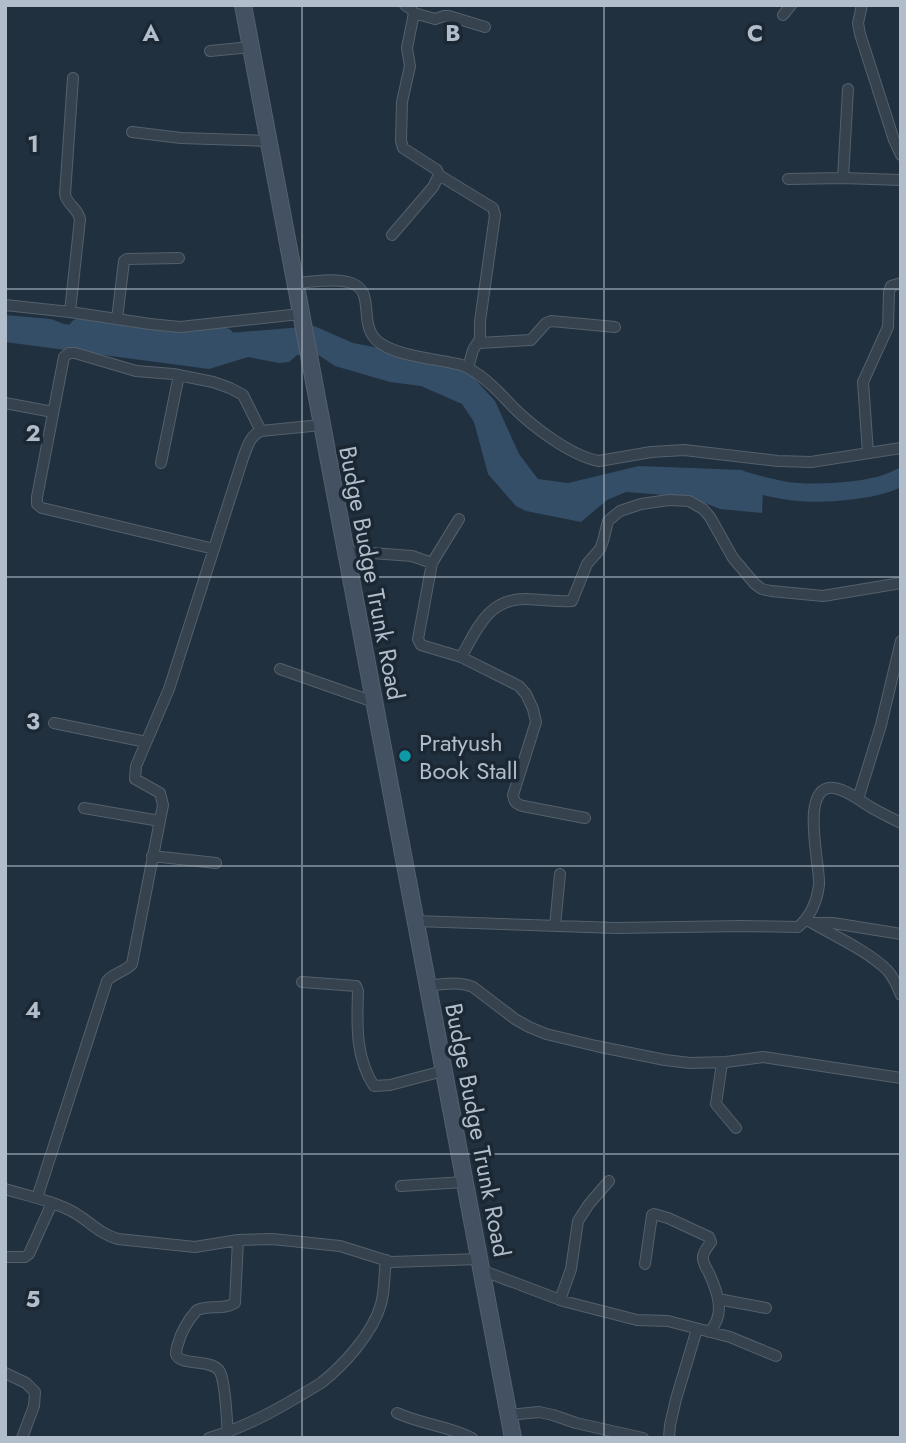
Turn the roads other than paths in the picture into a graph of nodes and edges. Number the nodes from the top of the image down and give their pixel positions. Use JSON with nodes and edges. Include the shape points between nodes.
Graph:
{"nodes":[{"id":1,"x":243,"y":5,"type":"edge"},
{"id":2,"x":405,"y":5,"type":"edge"},
{"id":3,"x":792,"y":5,"type":"edge"},
{"id":4,"x":862,"y":5,"type":"edge"},
{"id":5,"x":414,"y":13,"type":"junction"},
{"id":6,"x":783,"y":15,"type":"dead end"},
{"id":7,"x":485,"y":27,"type":"dead end"},
{"id":8,"x":245,"y":47,"type":"junction"},
{"id":9,"x":215,"y":51,"type":"dead end"},
{"id":10,"x":73,"y":78,"type":"dead end"},
{"id":11,"x":848,"y":89,"type":"dead end"},
{"id":12,"x":132,"y":132,"type":"dead end"},
{"id":13,"x":268,"y":141,"type":"junction"},
{"id":14,"x":900,"y":154,"type":"edge"},
{"id":15,"x":439,"y":175,"type":"junction"},
{"id":16,"x":843,"y":178,"type":"junction"},
{"id":17,"x":788,"y":179,"type":"dead end"},
{"id":18,"x":901,"y":180,"type":"edge"},
{"id":19,"x":392,"y":235,"type":"dead end"},
{"id":20,"x":179,"y":258,"type":"dead end"},
{"id":21,"x":901,"y":283,"type":"edge"},
{"id":22,"x":295,"y":284,"type":"junction"},
{"id":23,"x":5,"y":306,"type":"edge"},
{"id":24,"x":70,"y":312,"type":"junction"},
{"id":25,"x":117,"y":319,"type":"junction"},
{"id":26,"x":302,"y":319,"type":"junction"},
{"id":27,"x":615,"y":327,"type":"dead end"},
{"id":28,"x":479,"y":343,"type":"junction"},
{"id":29,"x":468,"y":368,"type":"junction"},
{"id":30,"x":179,"y":375,"type":"junction"},
{"id":31,"x":6,"y":406,"type":"edge"},
{"id":32,"x":53,"y":412,"type":"junction"},
{"id":33,"x":321,"y":425,"type":"junction"},
{"id":34,"x":261,"y":430,"type":"junction"},
{"id":35,"x":901,"y":448,"type":"edge"},
{"id":36,"x":868,"y":453,"type":"junction"},
{"id":37,"x":161,"y":463,"type":"dead end"},
{"id":38,"x":458,"y":519,"type":"dead end"},
{"id":39,"x":214,"y":548,"type":"junction"},
{"id":40,"x":345,"y":551,"type":"junction"},
{"id":41,"x":432,"y":563,"type":"junction"},
{"id":42,"x":901,"y":583,"type":"edge"},
{"id":43,"x":901,"y":641,"type":"edge"},
{"id":44,"x":461,"y":657,"type":"junction"},
{"id":45,"x":279,"y":669,"type":"dead end"},
{"id":46,"x":374,"y":702,"type":"junction"},
{"id":47,"x":54,"y":723,"type":"dead end"},
{"id":48,"x":146,"y":742,"type":"junction"},
{"id":49,"x":858,"y":799,"type":"junction"},
{"id":50,"x":84,"y":808,"type":"dead end"},
{"id":51,"x":585,"y":818,"type":"dead end"},
{"id":52,"x":160,"y":821,"type":"junction"},
{"id":53,"x":901,"y":823,"type":"edge"},
{"id":54,"x":152,"y":856,"type":"junction"},
{"id":55,"x":216,"y":863,"type":"dead end"},
{"id":56,"x":560,"y":874,"type":"dead end"},
{"id":57,"x":415,"y":921,"type":"junction"},
{"id":58,"x":809,"y":921,"type":"junction"},
{"id":59,"x":555,"y":926,"type":"junction"},
{"id":60,"x":901,"y":934,"type":"edge"},
{"id":61,"x":302,"y":982,"type":"dead end"},
{"id":62,"x":427,"y":986,"type":"junction"},
{"id":63,"x":901,"y":995,"type":"edge"},
{"id":64,"x":722,"y":1063,"type":"junction"},
{"id":65,"x":443,"y":1071,"type":"junction"},
{"id":66,"x":901,"y":1077,"type":"edge"},
{"id":67,"x":736,"y":1128,"type":"dead end"},
{"id":68,"x":609,"y":1181,"type":"dead end"},
{"id":69,"x":464,"y":1182,"type":"junction"},
{"id":70,"x":401,"y":1186,"type":"dead end"},
{"id":71,"x":5,"y":1189,"type":"edge"},
{"id":72,"x":37,"y":1198,"type":"junction"},
{"id":73,"x":52,"y":1203,"type":"junction"},
{"id":74,"x":238,"y":1240,"type":"junction"},
{"id":75,"x":5,"y":1256,"type":"edge"},
{"id":76,"x":386,"y":1260,"type":"junction"},
{"id":77,"x":645,"y":1264,"type":"dead end"},
{"id":78,"x":480,"y":1265,"type":"junction"},
{"id":79,"x":718,"y":1299,"type":"junction"},
{"id":80,"x":560,"y":1300,"type":"junction"},
{"id":81,"x":766,"y":1308,"type":"dead end"},
{"id":82,"x":703,"y":1331,"type":"junction"},
{"id":83,"x":776,"y":1356,"type":"dead end"},
{"id":84,"x":5,"y":1373,"type":"edge"},
{"id":85,"x":397,"y":1413,"type":"dead end"},
{"id":86,"x":509,"y":1415,"type":"junction"},
{"id":87,"x":228,"y":1435,"type":"edge"},
{"id":88,"x":515,"y":1437,"type":"edge"},
{"id":89,"x":22,"y":1438,"type":"edge"},
{"id":90,"x":209,"y":1438,"type":"edge"},
{"id":91,"x":472,"y":1438,"type":"edge"},
{"id":92,"x":643,"y":1438,"type":"edge"},
{"id":93,"x":669,"y":1438,"type":"edge"}],
"edges":[{"from":1,"to":8,"type":"main road","name":"Budge Budge Trunk Road"},
{"from":2,"to":5,"type":"street"},
{"from":3,"to":6,"type":"street"},
{"from":4,"to":14,"type":"street","via":[[859,34]]},
{"from":5,"to":7,"type":"street","via":[[435,19],[449,16]]},
{"from":5,"to":15,"type":"street","via":[[401,141],[403,148]]},
{"from":8,"to":9,"type":"street"},
{"from":8,"to":13,"type":"main road","name":"Budge Budge Trunk Road"},
{"from":10,"to":24,"type":"street","via":[[65,194],[80,219]]},
{"from":11,"to":16,"type":"street"},
{"from":12,"to":13,"type":"street"},
{"from":13,"to":22,"type":"main road","name":"Budge Budge Trunk Road"},
{"from":15,"to":19,"type":"street"},
{"from":15,"to":28,"type":"street","via":[[493,208],[495,215]]},
{"from":16,"to":17,"type":"street"},
{"from":16,"to":18,"type":"street"},
{"from":20,"to":25,"type":"street","via":[[124,261]]},
{"from":21,"to":36,"type":"street","via":[[891,286],[888,327],[863,382]]},
{"from":22,"to":26,"type":"main road","name":"Budge Budge Trunk Road"},
{"from":22,"to":29,"type":"street","via":[[353,283],[364,292],[368,328],[383,346]]},
{"from":23,"to":24,"type":"street"},
{"from":24,"to":25,"type":"street"},
{"from":25,"to":26,"type":"street","via":[[192,327]]},
{"from":26,"to":33,"type":"main road","name":"Budge Budge Trunk Road"},
{"from":27,"to":28,"type":"street","via":[[551,321],[531,340]]},
{"from":28,"to":29,"type":"street"},
{"from":29,"to":36,"type":"street","via":[[530,423],[578,454],[598,461],[684,450],[811,462]]},
{"from":30,"to":32,"type":"street","via":[[136,371],[69,353],[62,364]]},
{"from":30,"to":34,"type":"street","via":[[243,395]]},
{"from":30,"to":37,"type":"street"},
{"from":31,"to":32,"type":"street"},
{"from":32,"to":39,"type":"street","via":[[37,504]]},
{"from":33,"to":34,"type":"street"},
{"from":33,"to":40,"type":"main road","name":"Budge Budge Trunk Road"},
{"from":34,"to":39,"type":"street","via":[[251,438],[243,458]]},
{"from":35,"to":36,"type":"street"},
{"from":38,"to":41,"type":"street"},
{"from":39,"to":48,"type":"street","via":[[169,689]]},
{"from":40,"to":41,"type":"street","via":[[412,556]]},
{"from":40,"to":46,"type":"main road","name":"Budge Budge Trunk Road"},
{"from":41,"to":44,"type":"street","via":[[419,643]]},
{"from":42,"to":44,"type":"street","via":[[823,596],[762,589],[733,558],[703,509],[689,501],[669,499],[620,511],[608,521],[600,550],[587,564],[572,601],[523,599],[500,604],[482,621]]},
{"from":43,"to":49,"type":"street"},
{"from":44,"to":51,"type":"street","via":[[519,686],[533,709],[536,722],[513,800]]},
{"from":45,"to":46,"type":"street"},
{"from":46,"to":57,"type":"main road","name":"Budge Budge Trunk Road"},
{"from":47,"to":48,"type":"street"},
{"from":48,"to":52,"type":"street","via":[[135,779],[160,793]]},
{"from":49,"to":53,"type":"street"},
{"from":49,"to":58,"type":"street","via":[[829,788],[816,804],[813,816],[820,881]]},
{"from":50,"to":52,"type":"street"},
{"from":52,"to":54,"type":"street"},
{"from":54,"to":55,"type":"street"},
{"from":54,"to":72,"type":"street","via":[[132,964],[107,981]]},
{"from":56,"to":59,"type":"street"},
{"from":57,"to":59,"type":"street"},
{"from":57,"to":62,"type":"main road","name":"Budge Budge Trunk Road"},
{"from":58,"to":59,"type":"street","via":[[791,928]]},
{"from":58,"to":60,"type":"street"},
{"from":58,"to":63,"type":"street","via":[[887,969]]},
{"from":61,"to":65,"type":"street","via":[[356,986],[358,1044],[374,1086]]},
{"from":62,"to":64,"type":"street","via":[[467,984],[515,1019],[546,1034],[665,1060]]},
{"from":62,"to":65,"type":"main road","name":"Budge Budge Trunk Road"},
{"from":64,"to":66,"type":"street","via":[[763,1057]]},
{"from":64,"to":67,"type":"street","via":[[716,1104]]},
{"from":65,"to":69,"type":"main road","name":"Budge Budge Trunk Road"},
{"from":68,"to":80,"type":"street","via":[[578,1221],[571,1269]]},
{"from":69,"to":70,"type":"street"},
{"from":69,"to":78,"type":"main road","name":"Budge Budge Trunk Road"},
{"from":71,"to":72,"type":"street"},
{"from":72,"to":73,"type":"street"},
{"from":73,"to":74,"type":"street","via":[[118,1238],[195,1247]]},
{"from":73,"to":75,"type":"street","via":[[29,1254]]},
{"from":74,"to":76,"type":"street","via":[[341,1246]]},
{"from":74,"to":87,"type":"street","via":[[235,1303],[197,1310],[178,1340],[176,1354],[218,1369]]},
{"from":76,"to":78,"type":"street"},
{"from":76,"to":87,"type":"street","via":[[377,1314],[345,1361],[321,1383]]},
{"from":77,"to":79,"type":"street","via":[[652,1215],[706,1235],[711,1242],[703,1261]]},
{"from":78,"to":80,"type":"street"},
{"from":78,"to":86,"type":"main road","name":"Budge Budge Trunk Road"},
{"from":79,"to":81,"type":"street"},
{"from":79,"to":82,"type":"street","via":[[715,1326]]},
{"from":80,"to":82,"type":"street"},
{"from":82,"to":83,"type":"street"},
{"from":82,"to":93,"type":"street","via":[[676,1399]]},
{"from":84,"to":89,"type":"street","via":[[35,1392]]},
{"from":85,"to":91,"type":"street"},
{"from":86,"to":88,"type":"main road","name":"Budge Budge Trunk Road"},
{"from":86,"to":92,"type":"street","via":[[539,1412]]},
{"from":87,"to":90,"type":"street"}]}
